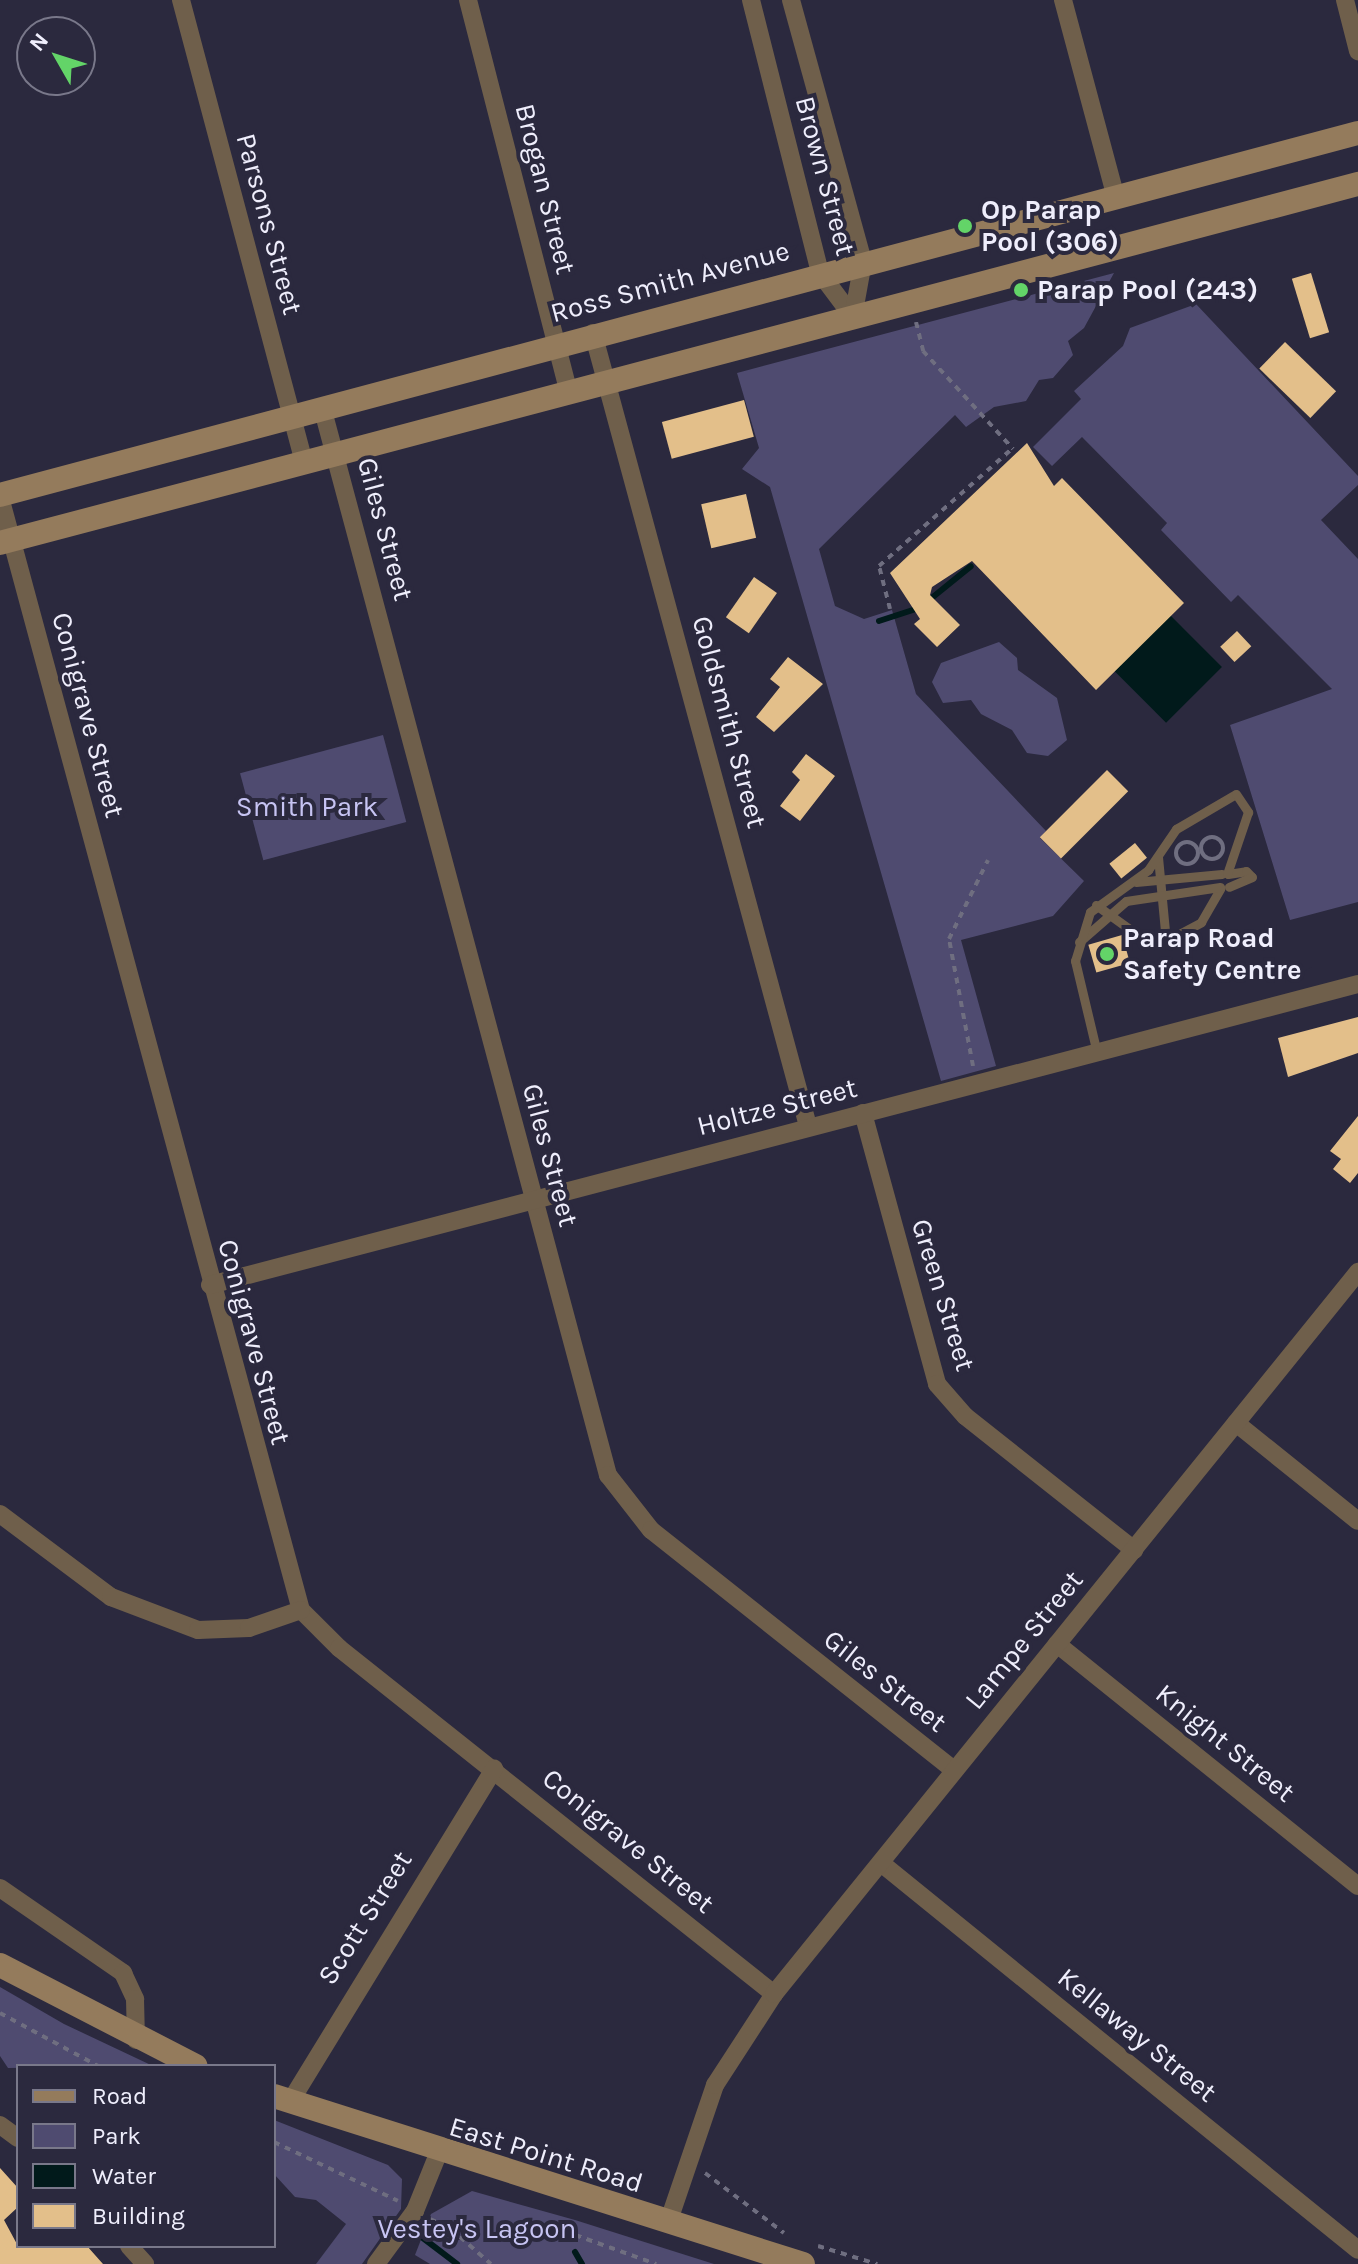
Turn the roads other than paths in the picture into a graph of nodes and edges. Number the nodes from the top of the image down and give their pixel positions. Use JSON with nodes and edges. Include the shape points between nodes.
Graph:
{"nodes":[{"id":1,"x":181,"y":0,"type":"edge"},
{"id":2,"x":468,"y":0,"type":"edge"},
{"id":3,"x":751,"y":0,"type":"edge"},
{"id":4,"x":791,"y":0,"type":"edge"},
{"id":5,"x":1063,"y":0,"type":"edge"},
{"id":6,"x":1345,"y":0,"type":"edge"},
{"id":7,"x":1358,"y":51,"type":"edge"},
{"id":8,"x":1358,"y":133,"type":"edge"},
{"id":9,"x":1358,"y":184,"type":"edge"},
{"id":10,"x":1116,"y":198,"type":"junction"},
{"id":11,"x":863,"y":262,"type":"junction"},
{"id":12,"x":820,"y":273,"type":"junction"},
{"id":13,"x":853,"y":317,"type":"junction"},
{"id":14,"x":593,"y":333,"type":"junction"},
{"id":15,"x":556,"y":343,"type":"junction"},
{"id":16,"x":608,"y":382,"type":"junction"},
{"id":17,"x":569,"y":393,"type":"junction"},
{"id":18,"x":322,"y":407,"type":"junction"},
{"id":19,"x":292,"y":416,"type":"junction"},
{"id":20,"x":336,"y":454,"type":"junction"},
{"id":21,"x":304,"y":462,"type":"junction"},
{"id":22,"x":0,"y":496,"type":"edge"},
{"id":23,"x":6,"y":541,"type":"edge"},
{"id":24,"x":1158,"y":855,"type":"junction"},
{"id":25,"x":1225,"y":874,"type":"junction"},
{"id":26,"x":1176,"y":878,"type":"junction"},
{"id":27,"x":1159,"y":879,"type":"junction"},
{"id":28,"x":1125,"y":886,"type":"junction"},
{"id":29,"x":1223,"y":888,"type":"junction"},
{"id":30,"x":1161,"y":895,"type":"junction"},
{"id":31,"x":1096,"y":905,"type":"junction"},
{"id":32,"x":1107,"y":915,"type":"junction"},
{"id":33,"x":1166,"y":941,"type":"junction"},
{"id":34,"x":1079,"y":942,"type":"junction"},
{"id":35,"x":1358,"y":984,"type":"edge"},
{"id":36,"x":1097,"y":1053,"type":"junction"},
{"id":37,"x":863,"y":1113,"type":"junction"},
{"id":38,"x":808,"y":1126,"type":"junction"},
{"id":39,"x":533,"y":1200,"type":"junction"},
{"id":40,"x":1358,"y":1272,"type":"edge"},
{"id":41,"x":210,"y":1285,"type":"junction"},
{"id":42,"x":1236,"y":1423,"type":"junction"},
{"id":43,"x":0,"y":1514,"type":"edge"},
{"id":44,"x":1358,"y":1521,"type":"edge"},
{"id":45,"x":1134,"y":1550,"type":"junction"},
{"id":46,"x":301,"y":1610,"type":"junction"},
{"id":47,"x":1057,"y":1644,"type":"junction"},
{"id":48,"x":494,"y":1769,"type":"junction"},
{"id":49,"x":954,"y":1770,"type":"junction"},
{"id":50,"x":881,"y":1863,"type":"junction"},
{"id":51,"x":1358,"y":1886,"type":"edge"},
{"id":52,"x":0,"y":1888,"type":"edge"},
{"id":53,"x":0,"y":1965,"type":"edge"},
{"id":54,"x":774,"y":1994,"type":"junction"},
{"id":55,"x":136,"y":2040,"type":"junction"},
{"id":56,"x":191,"y":2064,"type":"edge"},
{"id":57,"x":282,"y":2099,"type":"edge"},
{"id":58,"x":438,"y":2154,"type":"junction"},
{"id":59,"x":668,"y":2223,"type":"junction"},
{"id":60,"x":131,"y":2248,"type":"edge"},
{"id":61,"x":1358,"y":2250,"type":"edge"},
{"id":62,"x":804,"y":2253,"type":"edge"},
{"id":63,"x":145,"y":2264,"type":"edge"},
{"id":64,"x":376,"y":2264,"type":"edge"}],
"edges":[{"from":1,"to":19,"type":"street","name":"Parsons Street"},
{"from":2,"to":15,"type":"street","name":"Brogan Street"},
{"from":3,"to":12,"type":"street","name":"Brown Street"},
{"from":4,"to":11,"type":"street","name":"Brown Street"},
{"from":5,"to":10,"type":"street"},
{"from":6,"to":7,"type":"street"},
{"from":8,"to":10,"type":"street","name":"Ross Smith Avenue"},
{"from":9,"to":13,"type":"street"},
{"from":10,"to":11,"type":"street","name":"Ross Smith Avenue"},
{"from":11,"to":12,"type":"street","name":"Ross Smith Avenue"},
{"from":11,"to":13,"type":"street","name":"Brown Street"},
{"from":12,"to":13,"type":"street","name":"Brown Street"},
{"from":12,"to":14,"type":"street","name":"Ross Smith Avenue"},
{"from":13,"to":16,"type":"street"},
{"from":14,"to":15,"type":"street","name":"Ross Smith Avenue"},
{"from":14,"to":16,"type":"street","name":"Goldsmith Street"},
{"from":15,"to":17,"type":"street","name":"Brogan Street"},
{"from":15,"to":18,"type":"street","name":"Ross Smith Avenue"},
{"from":16,"to":17,"type":"street"},
{"from":16,"to":38,"type":"street","name":"Goldsmith Street"},
{"from":17,"to":20,"type":"street"},
{"from":18,"to":19,"type":"street","name":"Ross Smith Avenue"},
{"from":18,"to":20,"type":"street","name":"Giles Street"},
{"from":19,"to":21,"type":"street","name":"Parsons Street"},
{"from":19,"to":22,"type":"street","name":"Ross Smith Avenue"},
{"from":20,"to":21,"type":"street"},
{"from":20,"to":39,"type":"street","name":"Giles Street"},
{"from":21,"to":23,"type":"street"},
{"from":22,"to":23,"type":"street","name":"Conigrave Street"},
{"from":23,"to":41,"type":"street","name":"Conigrave Street"},
{"from":24,"to":25,"type":"lane","via":[[1176,829],[1236,794],[1249,808]]},
{"from":24,"to":26,"type":"lane"},
{"from":24,"to":27,"type":"lane"},
{"from":24,"to":28,"type":"lane"},
{"from":25,"to":26,"type":"lane"},
{"from":25,"to":29,"type":"lane"},
{"from":25,"to":29,"type":"lane","via":[[1246,871],[1252,877]]},
{"from":26,"to":27,"type":"lane"},
{"from":27,"to":28,"type":"lane"},
{"from":27,"to":30,"type":"lane"},
{"from":28,"to":31,"type":"lane"},
{"from":29,"to":30,"type":"lane"},
{"from":29,"to":33,"type":"lane","via":[[1201,922]]},
{"from":30,"to":32,"type":"lane","via":[[1126,901]]},
{"from":30,"to":33,"type":"lane"},
{"from":31,"to":32,"type":"lane"},
{"from":31,"to":34,"type":"lane"},
{"from":32,"to":33,"type":"lane","via":[[1142,938]]},
{"from":32,"to":34,"type":"lane"},
{"from":34,"to":36,"type":"lane","via":[[1075,969]]},
{"from":35,"to":36,"type":"street","name":"Holtze Street"},
{"from":36,"to":37,"type":"street","name":"Holtze Street"},
{"from":37,"to":38,"type":"street","name":"Holtze Street"},
{"from":37,"to":45,"type":"street","name":"Green Street","via":[[937,1384],[965,1416]]},
{"from":38,"to":39,"type":"street","name":"Holtze Street"},
{"from":39,"to":41,"type":"street","name":"Holtze Street"},
{"from":39,"to":49,"type":"street","name":"Giles Street","via":[[600,1451],[627,1507]]},
{"from":40,"to":42,"type":"street","name":"Lampe Street"},
{"from":41,"to":46,"type":"street","name":"Conigrave Street"},
{"from":42,"to":44,"type":"street"},
{"from":42,"to":45,"type":"street","name":"Lampe Street"},
{"from":43,"to":46,"type":"street","via":[[101,1591],[198,1630],[249,1628]]},
{"from":45,"to":47,"type":"street","name":"Lampe Street"},
{"from":46,"to":48,"type":"street","name":"Conigrave Street"},
{"from":47,"to":49,"type":"street","name":"Lampe Street"},
{"from":47,"to":51,"type":"street","name":"Knight Street"},
{"from":48,"to":54,"type":"street","name":"Conigrave Street"},
{"from":48,"to":57,"type":"street","name":"Scott Street"},
{"from":49,"to":50,"type":"street","name":"Lampe Street"},
{"from":50,"to":54,"type":"street","name":"Lampe Street"},
{"from":50,"to":61,"type":"street","name":"Kellaway Street"},
{"from":52,"to":55,"type":"street","via":[[123,1973],[135,1999]]},
{"from":53,"to":55,"type":"street"},
{"from":54,"to":59,"type":"street","name":"Lampe Street","via":[[715,2085]]},
{"from":55,"to":56,"type":"street"},
{"from":57,"to":58,"type":"street","name":"East Point Road"},
{"from":58,"to":59,"type":"street","name":"East Point Road"},
{"from":58,"to":64,"type":"street","via":[[415,2211]]},
{"from":59,"to":62,"type":"street","name":"East Point Road"},
{"from":60,"to":63,"type":"street"}]}
